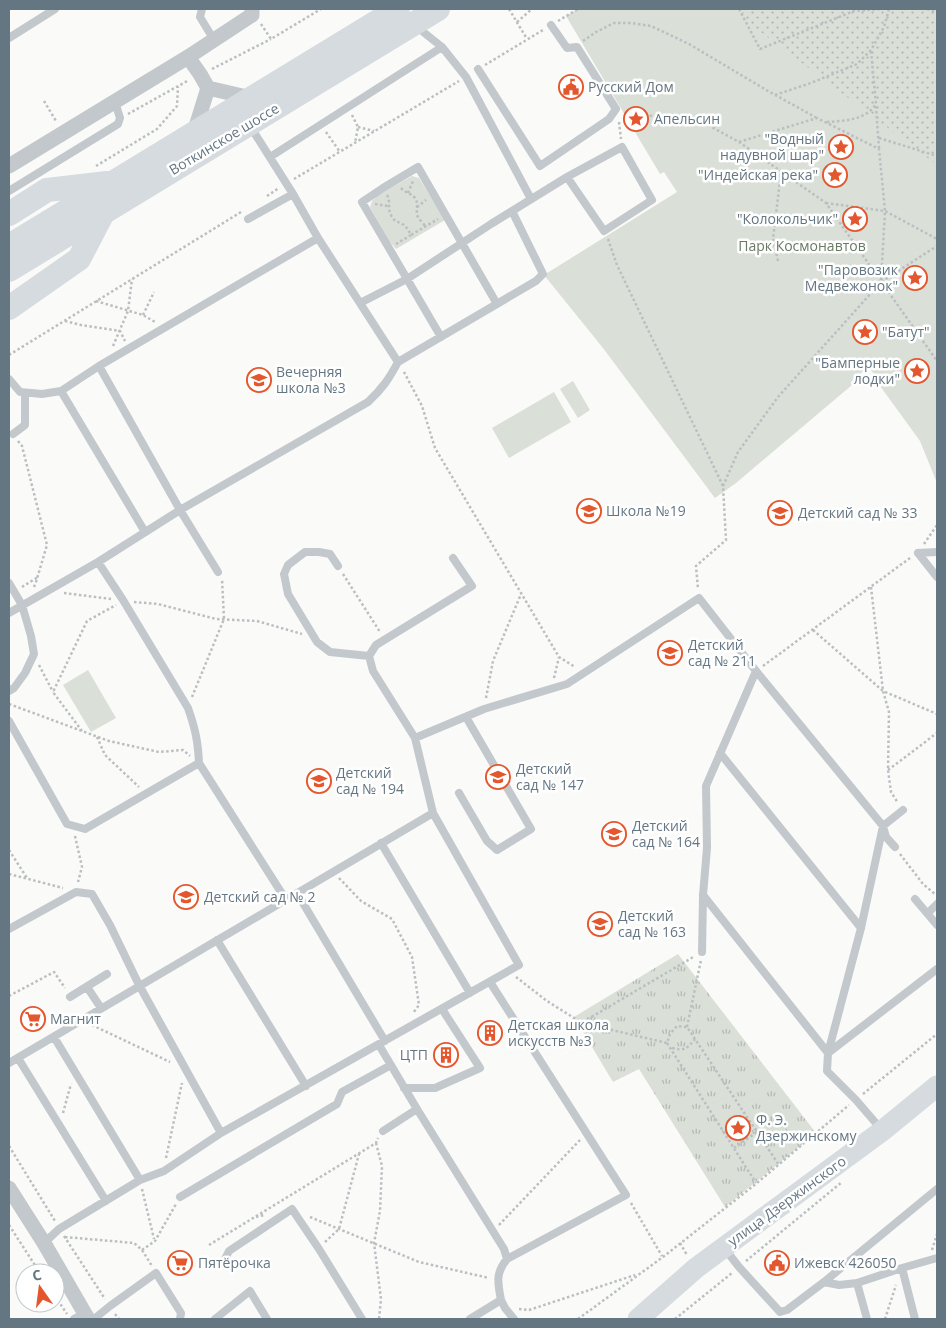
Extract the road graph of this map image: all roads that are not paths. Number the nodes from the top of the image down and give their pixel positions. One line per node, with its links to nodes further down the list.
1 (55, 9): 7 (lane)
2 (202, 9): 8 (lane)
3 (438, 9): 5 (main road, Воткинское шоссе)
4 (252, 11): 8 (street)
5 (406, 16): 9 (lane); 13 (main road, Воткинское шоссе); 15 (main road, Воткинское шоссе)
6 (551, 25): 11 (lane)
7 (9, 38)
8 (214, 40): 10 (street)
9 (442, 47): 17 (lane); 23 (lane)
10 (188, 57): 12 (street); 14 (street)
11 (478, 69)
12 (208, 88): 13 (street); 16 (street)
13 (252, 98): 16 (main road, Воткинское шоссе)
14 (115, 102): 18 (street); 21 (lane)
15 (249, 124): 17 (lane); 25 (main road, Воткинское шоссе)
16 (194, 134): 20 (main road, Воткинское шоссе)
17 (270, 157): 22 (lane)
18 (9, 166)
19 (567, 177): 19 (lane); 23 (lane)
20 (113, 183): 26 (main road); 30 (main road, Воткинское шоссе)
21 (9, 191)
22 (293, 194): 27 (lane); 28 (lane)
23 (531, 199): 24 (lane)
24 (512, 211): 29 (lane); 34 (lane)
25 (103, 213): 31 (main road, Воткинское шоссе); 35 (main road)
26 (9, 214)
27 (248, 219)
28 (318, 238): 33 (lane); 38 (lane)
29 (462, 243): 32 (lane); 32 (lane); 34 (lane)
30 (9, 246)
31 (9, 270)
32 (407, 279): 33 (lane); 36 (lane)
33 (360, 303): 37 (lane)
34 (496, 304): 36 (lane)
35 (9, 308)
36 (441, 337): 37 (lane)
37 (398, 362): 43 (lane)
38 (102, 364): 40 (lane); 43 (lane)
39 (9, 379): 41 (lane)
40 (61, 391): 41 (lane); 44 (lane)
41 (25, 393): 42 (lane)
42 (13, 434)
43 (180, 510): 44 (lane); 49 (lane)
44 (146, 532): 47 (lane)
45 (937, 552): 50 (lane)
46 (454, 558): 54 (lane)
47 (98, 562): 52 (lane); 62 (lane)
48 (338, 566): 54 (lane)
49 (218, 572)
50 (937, 577)
51 (9, 583): 52 (lane)
52 (22, 605): 53 (lane); 57 (lane)
53 (9, 613)
54 (369, 656): 60 (lane)
55 (756, 671): 58 (lane); 61 (lane); 66 (lane)
56 (9, 681): 57 (lane)
57 (11, 690)
58 (466, 717): 60 (lane); 63 (lane)
59 (9, 721): 62 (lane)
60 (416, 738): 65 (lane)
61 (720, 753): 70 (lane); 76 (lane)
62 (198, 763): 72 (lane)
63 (459, 793)
64 (903, 810): 66 (lane)
65 (433, 812): 67 (lane); 82 (lane)
66 (882, 826): 68 (lane); 76 (lane)
67 (381, 843): 69 (lane); 85 (lane)
68 (895, 847)
69 (298, 893): 72 (lane); 90 (lane)
70 (703, 895): 79 (lane); 91 (lane)
71 (915, 899): 74 (lane)
72 (286, 900): 78 (lane)
73 (937, 904): 74 (lane)
74 (928, 913): 75 (lane)
75 (937, 925)
76 (861, 928): 91 (lane)
77 (9, 929): 83 (lane)
78 (217, 940): 83 (lane); 95 (lane)
79 (702, 952)
80 (937, 969): 91 (lane)
81 (107, 974): 84 (lane)
82 (490, 982): 85 (lane); 110 (lane)
83 (139, 985): 87 (lane); 101 (lane)
84 (87, 986): 86 (lane); 87 (lane)
85 (470, 993): 88 (lane)
86 (70, 996)
87 (101, 1008): 89 (lane)
88 (442, 1009): 90 (lane); 97 (lane)
89 (54, 1037): 92 (lane); 102 (lane)
90 (382, 1043): 94 (lane); 95 (lane)
91 (828, 1053): 100 (lane)
92 (18, 1058): 93 (lane); 106 (lane)
93 (9, 1063)
94 (391, 1065): 97 (lane); 105 (lane)
95 (306, 1086): 101 (lane)
96 (937, 1086): 100 (street, улица Дзержинского)
97 (404, 1088): 98 (lane)
98 (417, 1109): 99 (lane); 110 (lane)
99 (383, 1130)
100 (882, 1131): 108 (street, улица Дзержинского)
101 (221, 1133): 102 (lane)
102 (140, 1180): 106 (lane)
103 (9, 1188): 107 (street)
104 (937, 1188): 113 (lane)
105 (180, 1197)
106 (106, 1201): 107 (lane)
107 (44, 1243): 117 (street)
108 (724, 1248): 116 (lane); 124 (street, улица Дзержинского)
109 (937, 1258): 112 (lane)
110 (507, 1259): 115 (lane)
111 (222, 1262): 121 (lane)
112 (902, 1268): 114 (lane); 127 (lane)
113 (824, 1282): 114 (lane); 116 (lane)
114 (857, 1283): 126 (lane)
115 (503, 1304): 122 (lane); 123 (lane)
116 (780, 1312): 125 (lane)
117 (82, 1318): 118 (lane)
118 (180, 1319)
119 (218, 1319): 120 (lane)
120 (266, 1319)
121 (362, 1319)
122 (470, 1319)
123 (514, 1319)
124 (638, 1319)
125 (785, 1319)
126 (867, 1319)
127 (915, 1319)

